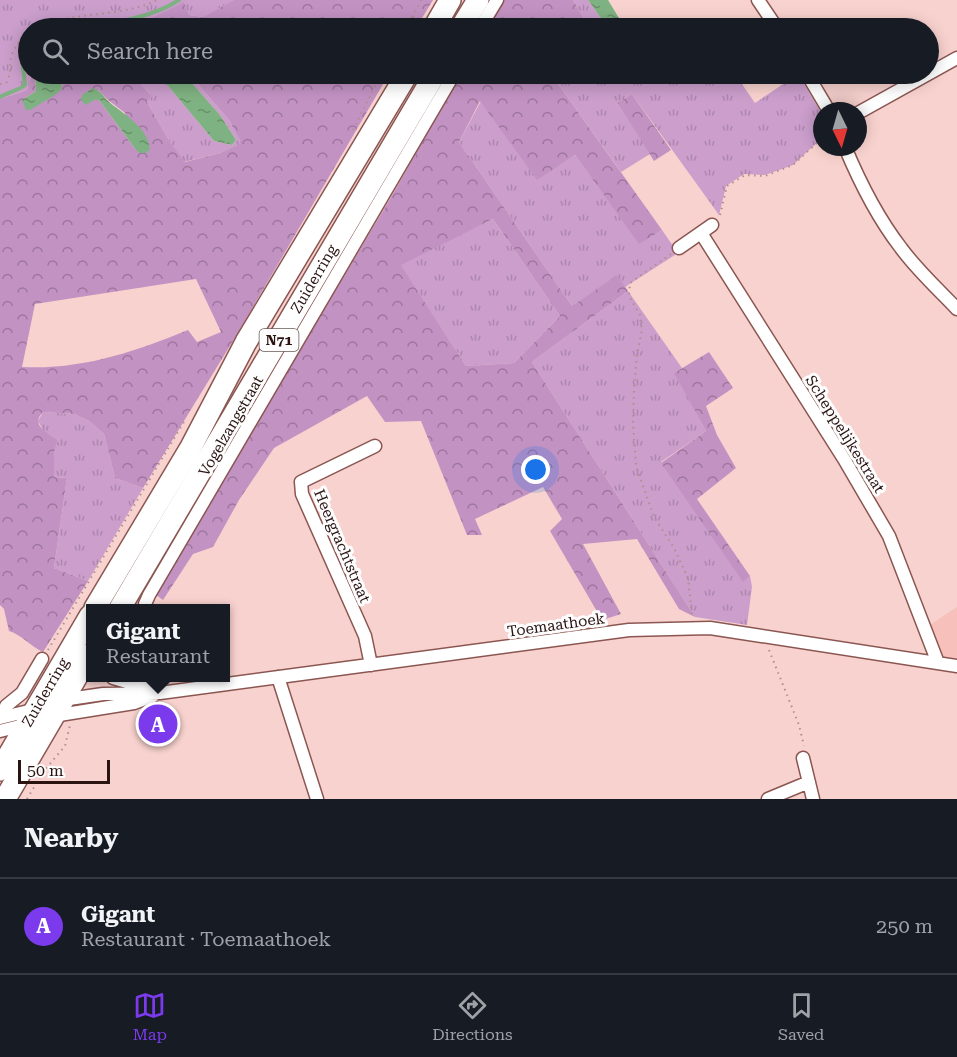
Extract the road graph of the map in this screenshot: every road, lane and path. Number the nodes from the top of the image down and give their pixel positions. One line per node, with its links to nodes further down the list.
1 (157, 0): 7 (path)
2 (421, 0): 8 (path)
3 (450, 0): 9 (highway)
4 (478, 0): 10 (highway)
5 (497, 0): 11 (street)
6 (758, 0): 12 (street)
7 (67, 18)
8 (412, 18)
9 (440, 18)
10 (467, 18)
11 (486, 18)
12 (770, 18)
13 (18, 44): 16 (path)
14 (957, 58): 15 (street)
15 (939, 68)
16 (0, 84)
17 (401, 84): 30 (highway, Zuiderring / N71)
18 (429, 84): 31 (highway, Zuiderring / N71)
19 (448, 84): 32 (street, Vogelzangstraat)
20 (813, 84): 22 (street)
21 (909, 84): 23 (street)
22 (824, 102)
23 (867, 107)
24 (813, 146): 26 (path)
25 (849, 156): 28 (street)
26 (706, 229): 27 (street); 38 (street, Scheppelijkestraat)
27 (679, 248): 34 (path)
28 (957, 309)
29 (375, 446): 39 (street, Heergrachtstraat)
30 (97, 604)
31 (123, 604)
32 (145, 604)
33 (86, 626): 47 (highway, Zuiderring)
34 (692, 628): 35 (street, Toemaathoek); 39 (street, Toemaathoek)
35 (767, 636): 38 (street, Toemaathoek); 50 (path)
36 (42, 659): 48 (street)
37 (86, 660): 47 (highway, Zuiderring)
38 (938, 663): 40 (street, Toemaathoek)
39 (371, 665): 41 (street, Toemaathoek)
40 (957, 666)
41 (278, 677): 46 (street, Toemaathoek); 55 (street)
42 (127, 682): 44 (street)
43 (145, 682): 46 (street)
44 (145, 682)
45 (158, 682): 46 (street)
46 (160, 693): 47 (street, Toemaathoek); 47 (street, Toemaathoek)
47 (52, 712): 48 (street, Toemaathoek); 49 (street, Toemaathoek); 51 (highway, Zuiderring); 53 (highway, Zuiderring); 54 (path)
48 (1, 718)
49 (0, 731)
50 (803, 758): 52 (street)
51 (0, 770)
52 (808, 782): 56 (street); 57 (street)
53 (5, 799)
54 (27, 799)
55 (317, 799)
56 (768, 799)
57 (813, 799)

